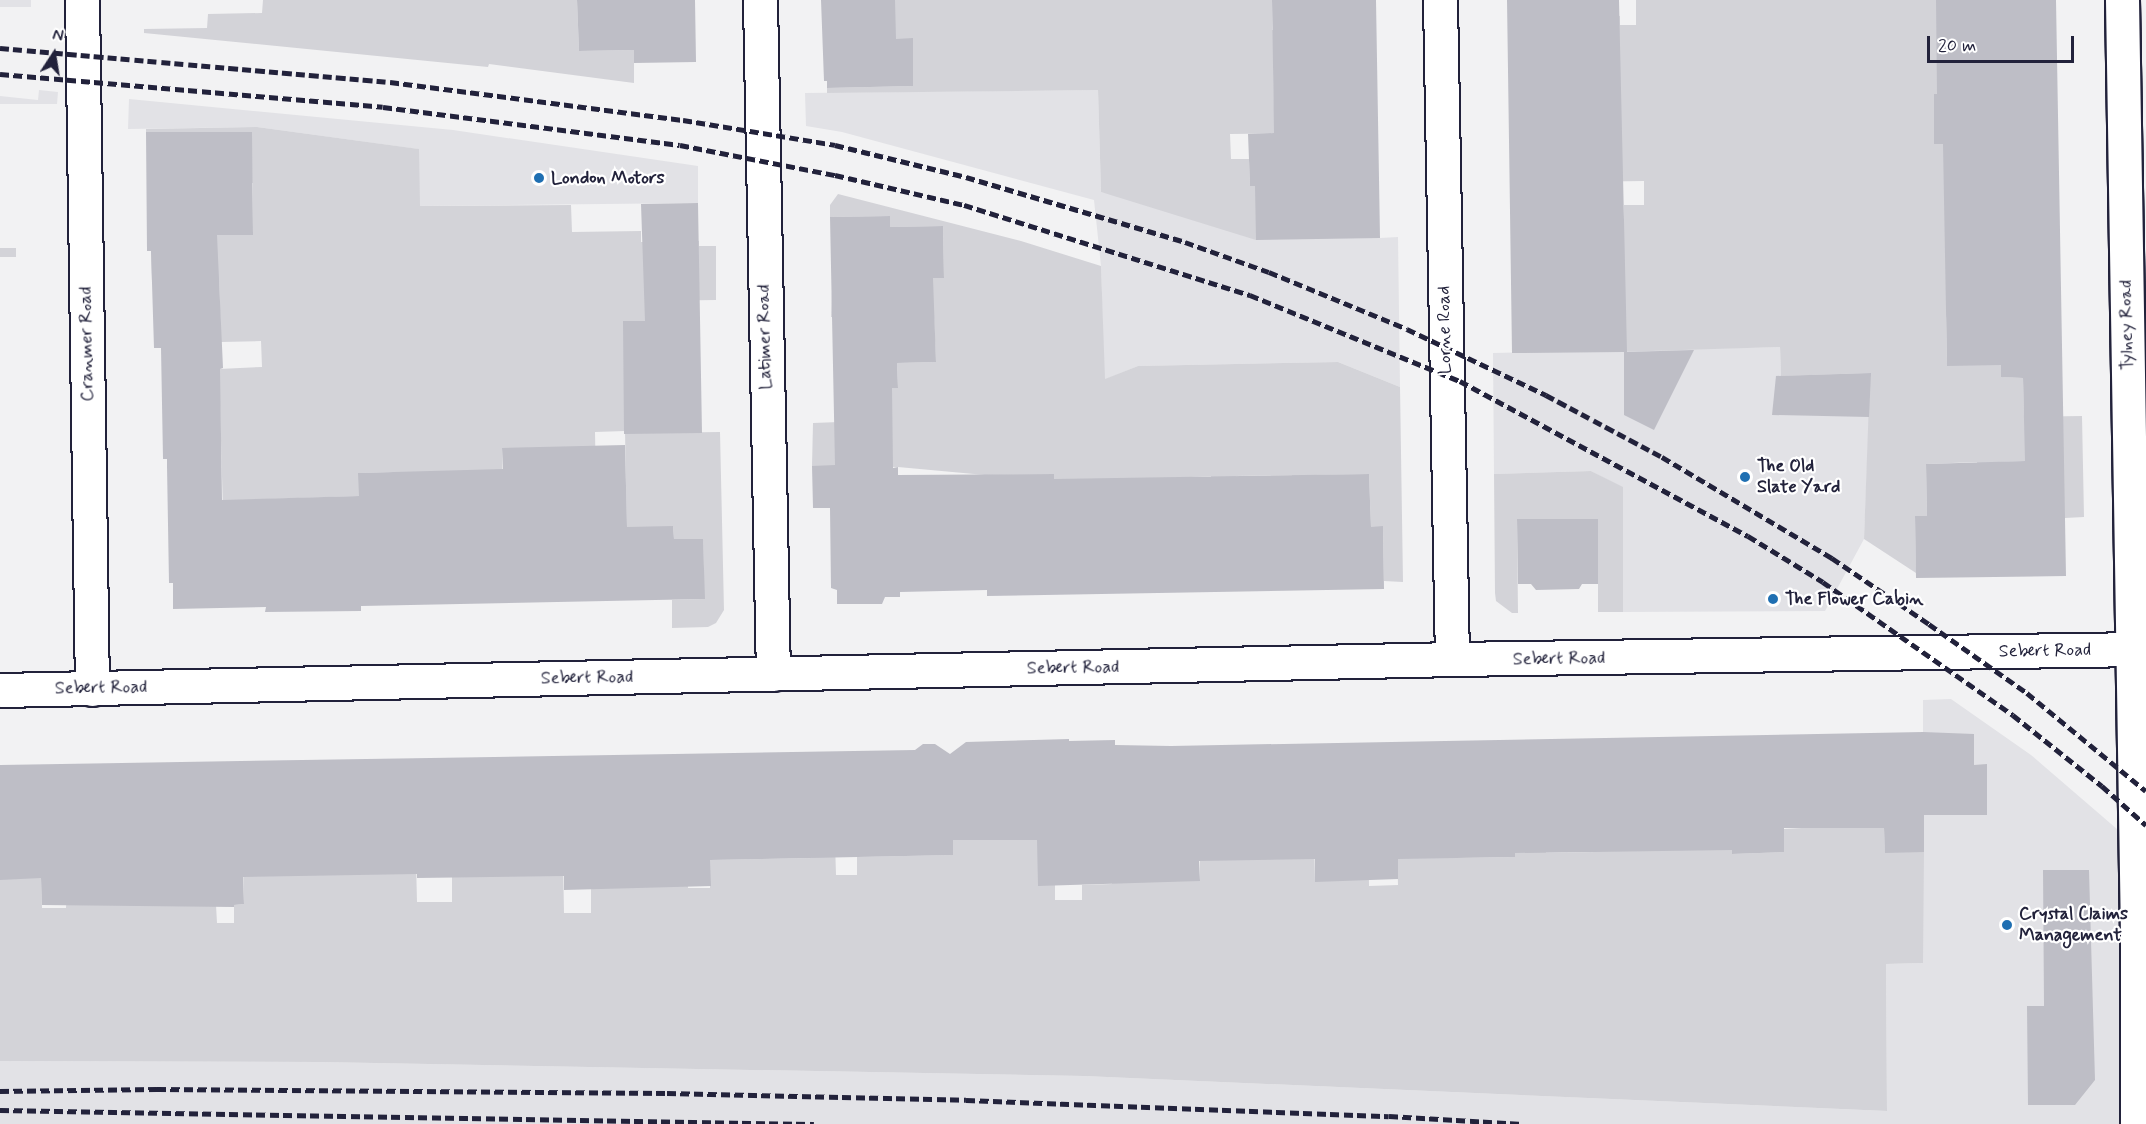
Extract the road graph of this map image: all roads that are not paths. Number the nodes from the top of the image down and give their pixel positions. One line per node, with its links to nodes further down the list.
1 (82, 0): 8 (street, Cranmer Road)
2 (760, 0): 7 (street, Latimer Road)
3 (1440, 0): 6 (street, Lorne Road)
4 (2122, 0): 5 (street, Tylney Road)
5 (2140, 650): 6 (street, Sebert Road); 10 (street, Tylney Road)
6 (1452, 659): 7 (street, Sebert Road)
7 (773, 674): 8 (street, Sebert Road)
8 (92, 689): 9 (street, Sebert Road)
9 (0, 690)
10 (2137, 1119)

